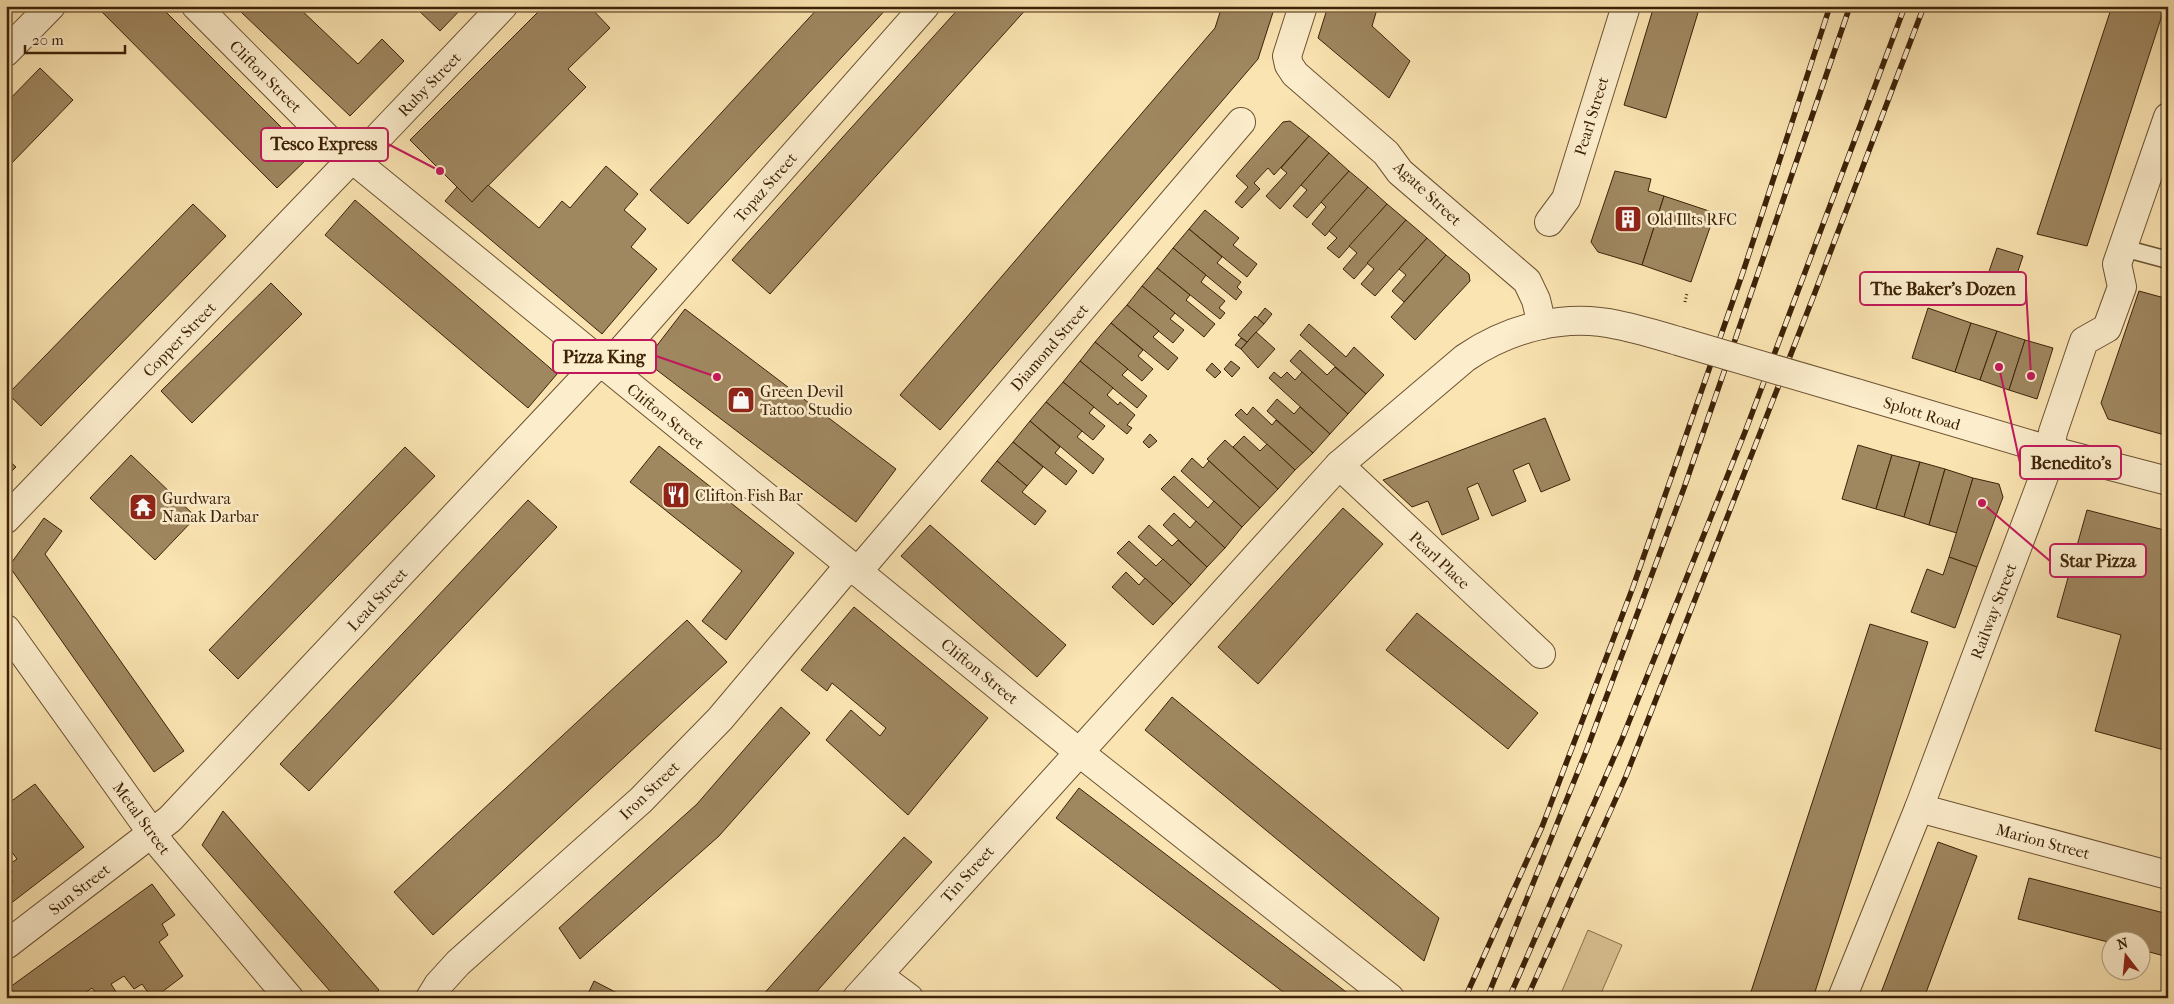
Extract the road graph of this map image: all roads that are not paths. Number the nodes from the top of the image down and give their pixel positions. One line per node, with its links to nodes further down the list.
1 (51, 6): 7 (street)
2 (196, 6): 10 (street, Clifton Street)
3 (503, 6): 10 (street, Ruby Street)
4 (925, 6): 15 (street, Topaz Street)
5 (1302, 6): 14 (street, Agate Street)
6 (1626, 6): 11 (street, Pearl Street)
7 (6, 52)
8 (2167, 119): 12 (street, Railway Street)
9 (1241, 122): 20 (street, Diamond Street)
10 (354, 160): 15 (street, Clifton Street); 19 (street, Copper Street)
11 (1549, 222)
12 (2123, 248): 13 (lane); 16 (street, Railway Street)
13 (2168, 260)
14 (1542, 324): 16 (street, Splott Road, bridge); 17 (street, Splott Road)
15 (603, 365): 20 (street, Clifton Street); 25 (street, Lead Street)
16 (2049, 450): 18 (street, Splott Road); 24 (street, Railway Street)
17 (1339, 465): 22 (street, Pearl Place); 23 (street, Tin Street)
18 (2168, 480)
19 (6, 519)
20 (854, 568): 23 (street, Clifton Street); 30 (street, Iron Street)
21 (6, 629): 25 (street, Metal Street)
22 (1541, 654)
23 (1080, 753): 28 (street, Tin Street); 33 (street, Clifton Street)
24 (1918, 808): 26 (street, Marion Street); 34 (street, Railway Street)
25 (152, 834): 27 (street, Sun Street); 29 (street, Metal Street)
26 (2168, 875)
27 (6, 945)
28 (878, 975): 31 (street, Tin Street); 32 (street)
29 (289, 998)
30 (430, 998)
31 (857, 998)
32 (909, 998)
33 (1390, 998)
34 (1842, 998)

